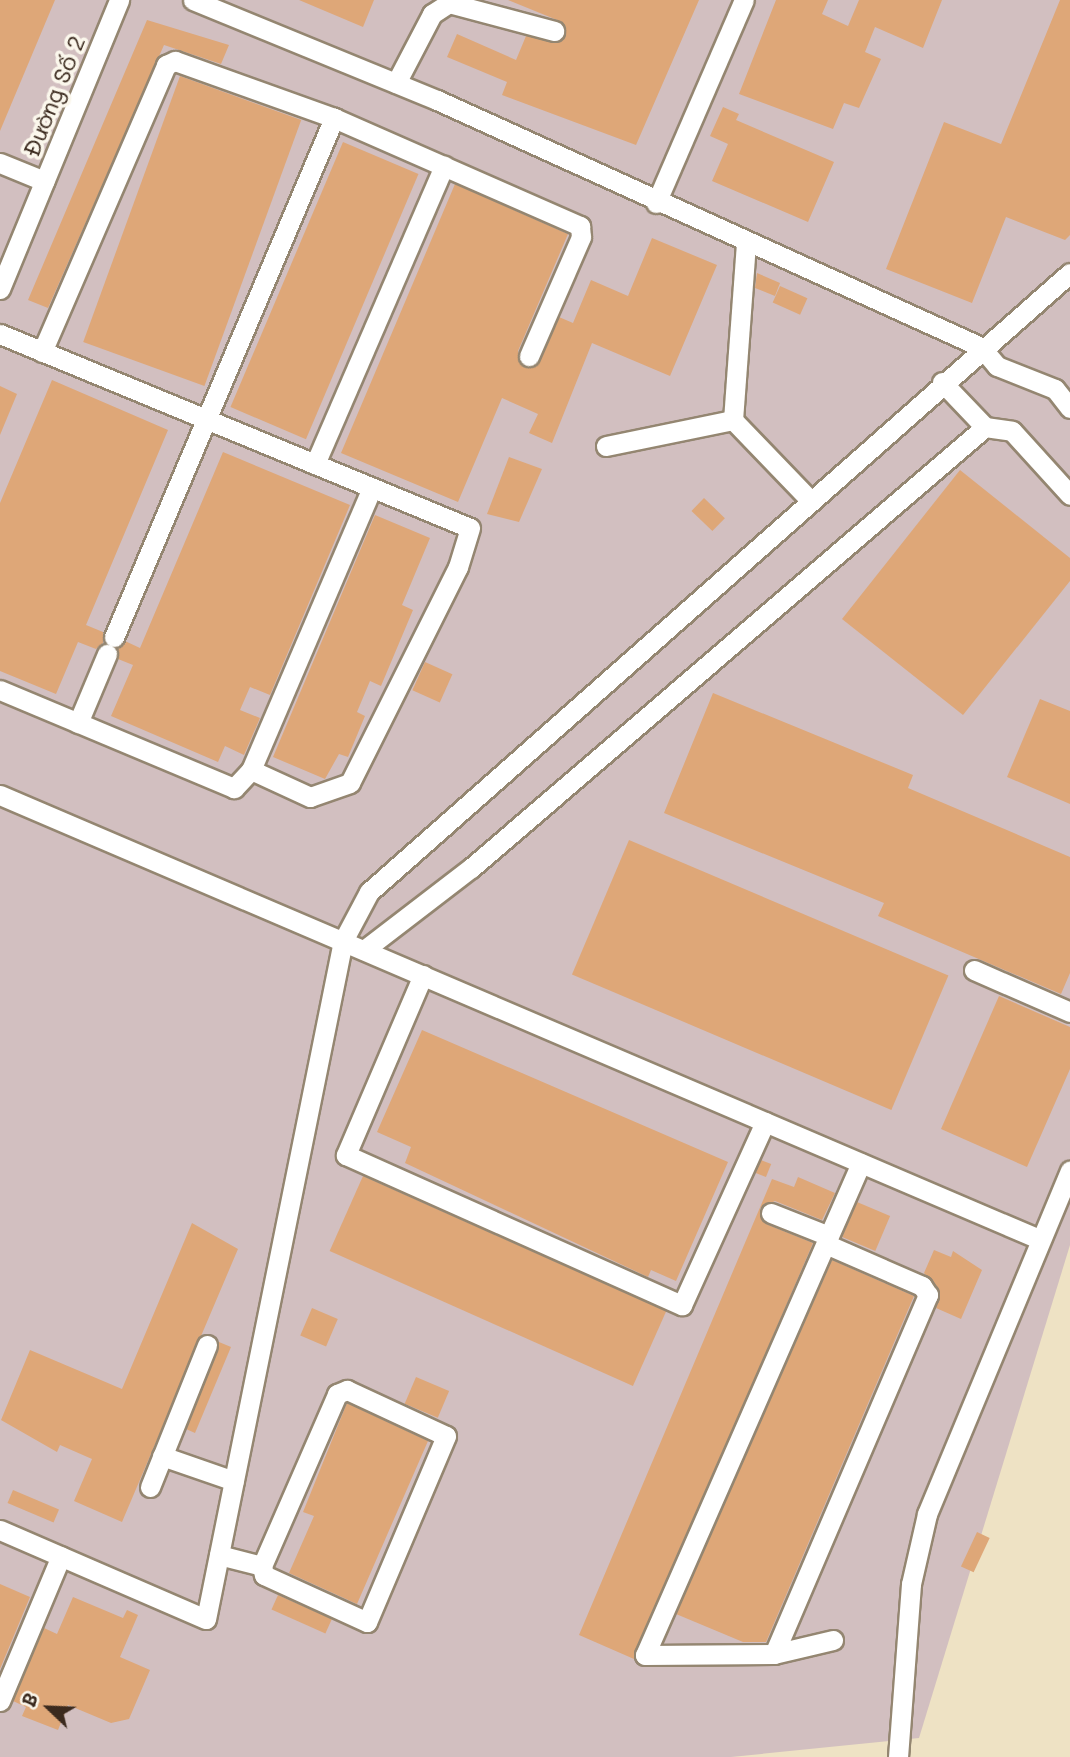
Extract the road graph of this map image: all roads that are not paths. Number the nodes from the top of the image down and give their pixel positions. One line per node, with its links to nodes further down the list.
1 (119, 0): 10 (street, Đường Số 2)
2 (193, 0): 6 (street)
3 (744, 0): 11 (street)
4 (432, 7): 5 (street); 6 (street)
5 (554, 31)
6 (396, 83): 11 (street)
7 (334, 118): 9 (street); 17 (street); 21 (street)
8 (0, 163): 10 (street)
9 (444, 166): 18 (street); 25 (street)
10 (44, 181): 14 (street, Đường Số 2)
11 (656, 203): 12 (street)
12 (746, 243): 16 (street); 22 (street)
13 (1070, 272): 16 (street)
14 (0, 289)
15 (0, 334): 17 (street)
16 (981, 347): 19 (street); 20 (street)
17 (42, 352): 21 (street)
18 (529, 356)
19 (942, 382): 23 (street); 28 (street)
20 (1070, 408)
21 (209, 420): 25 (street); 30 (street)
22 (733, 420): 24 (street); 28 (street)
23 (985, 427): 27 (street); 34 (street)
24 (606, 446)
25 (315, 464): 26 (street)
26 (372, 488): 31 (street); 31 (street)
27 (1070, 495)
28 (810, 500): 33 (street)
29 (0, 690): 30 (street)
30 (78, 723): 31 (street)
31 (251, 770)
32 (0, 795): 33 (street)
33 (343, 941): 34 (street); 46 (street)
34 (364, 950): 36 (street)
35 (974, 970): 37 (street)
36 (423, 975): 38 (street); 38 (street)
37 (1070, 1012)
38 (765, 1122): 39 (street)
39 (861, 1163): 42 (street); 43 (street)
40 (1070, 1171): 42 (street)
41 (771, 1213): 43 (street)
42 (1039, 1239): 55 (street)
43 (827, 1240): 53 (street); 53 (street)
44 (207, 1345): 45 (street)
45 (162, 1456): 46 (street); 47 (street)
46 (234, 1481): 49 (street)
47 (150, 1487)
48 (0, 1530): 50 (street)
49 (219, 1555): 50 (street); 51 (street)
50 (61, 1556): 54 (street)
51 (262, 1566): 51 (street)
52 (833, 1640): 53 (street)
53 (774, 1654)
54 (0, 1700)
55 (898, 1757)

